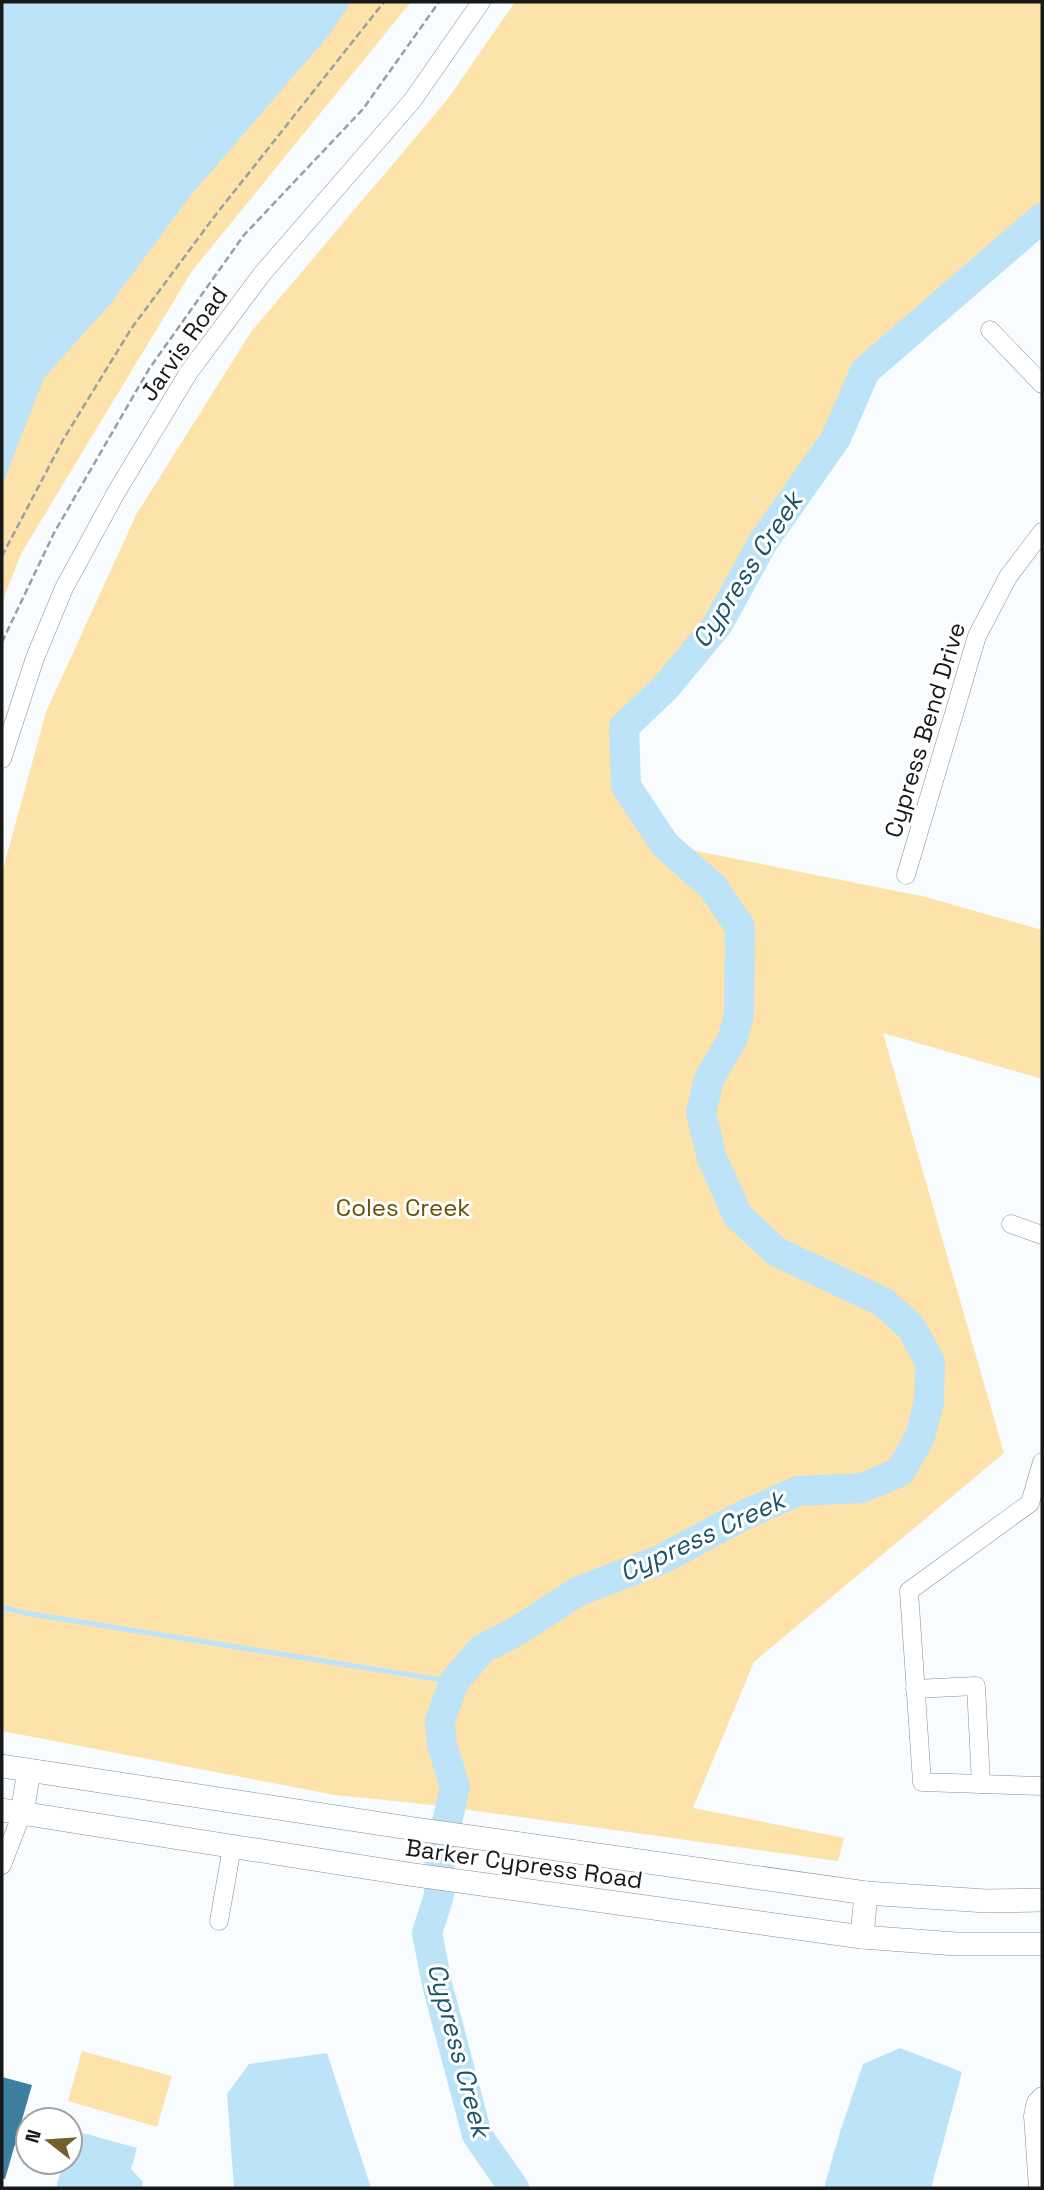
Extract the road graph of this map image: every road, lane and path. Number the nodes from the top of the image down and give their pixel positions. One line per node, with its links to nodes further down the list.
1 (384, 2): 7 (path)
2 (439, 2): 8 (path)
3 (481, 2): 9 (street, Jarvis Road)
4 (990, 330): 5 (street)
5 (1042, 384)
6 (1042, 532): 10 (street, Cypress Bend Drive)
7 (2, 556)
8 (2, 642)
9 (2, 759)
10 (906, 875)
11 (1011, 1224): 12 (street)
12 (1042, 1235)
13 (1042, 1462): 14 (street)
14 (915, 1689): 17 (street); 17 (street)
15 (2, 1766): 16 (main road, Barker Cypress Road)
16 (29, 1771): 19 (main road); 22 (main road, Barker Cypress Road)
17 (981, 1784): 18 (street)
18 (1042, 1786)
19 (12, 1812): 20 (main road, Barker Cypress Road); 21 (street)
20 (232, 1847): 24 (street); 25 (main road, Barker Cypress Road)
21 (2, 1865)
22 (866, 1893): 23 (main road, Barker Cypress Road); 25 (main road)
23 (1042, 1900)
24 (219, 1921)
25 (862, 1937): 26 (main road, Barker Cypress Road)
26 (1042, 1944)
27 (1042, 2096): 28 (street)
28 (1038, 2188)

